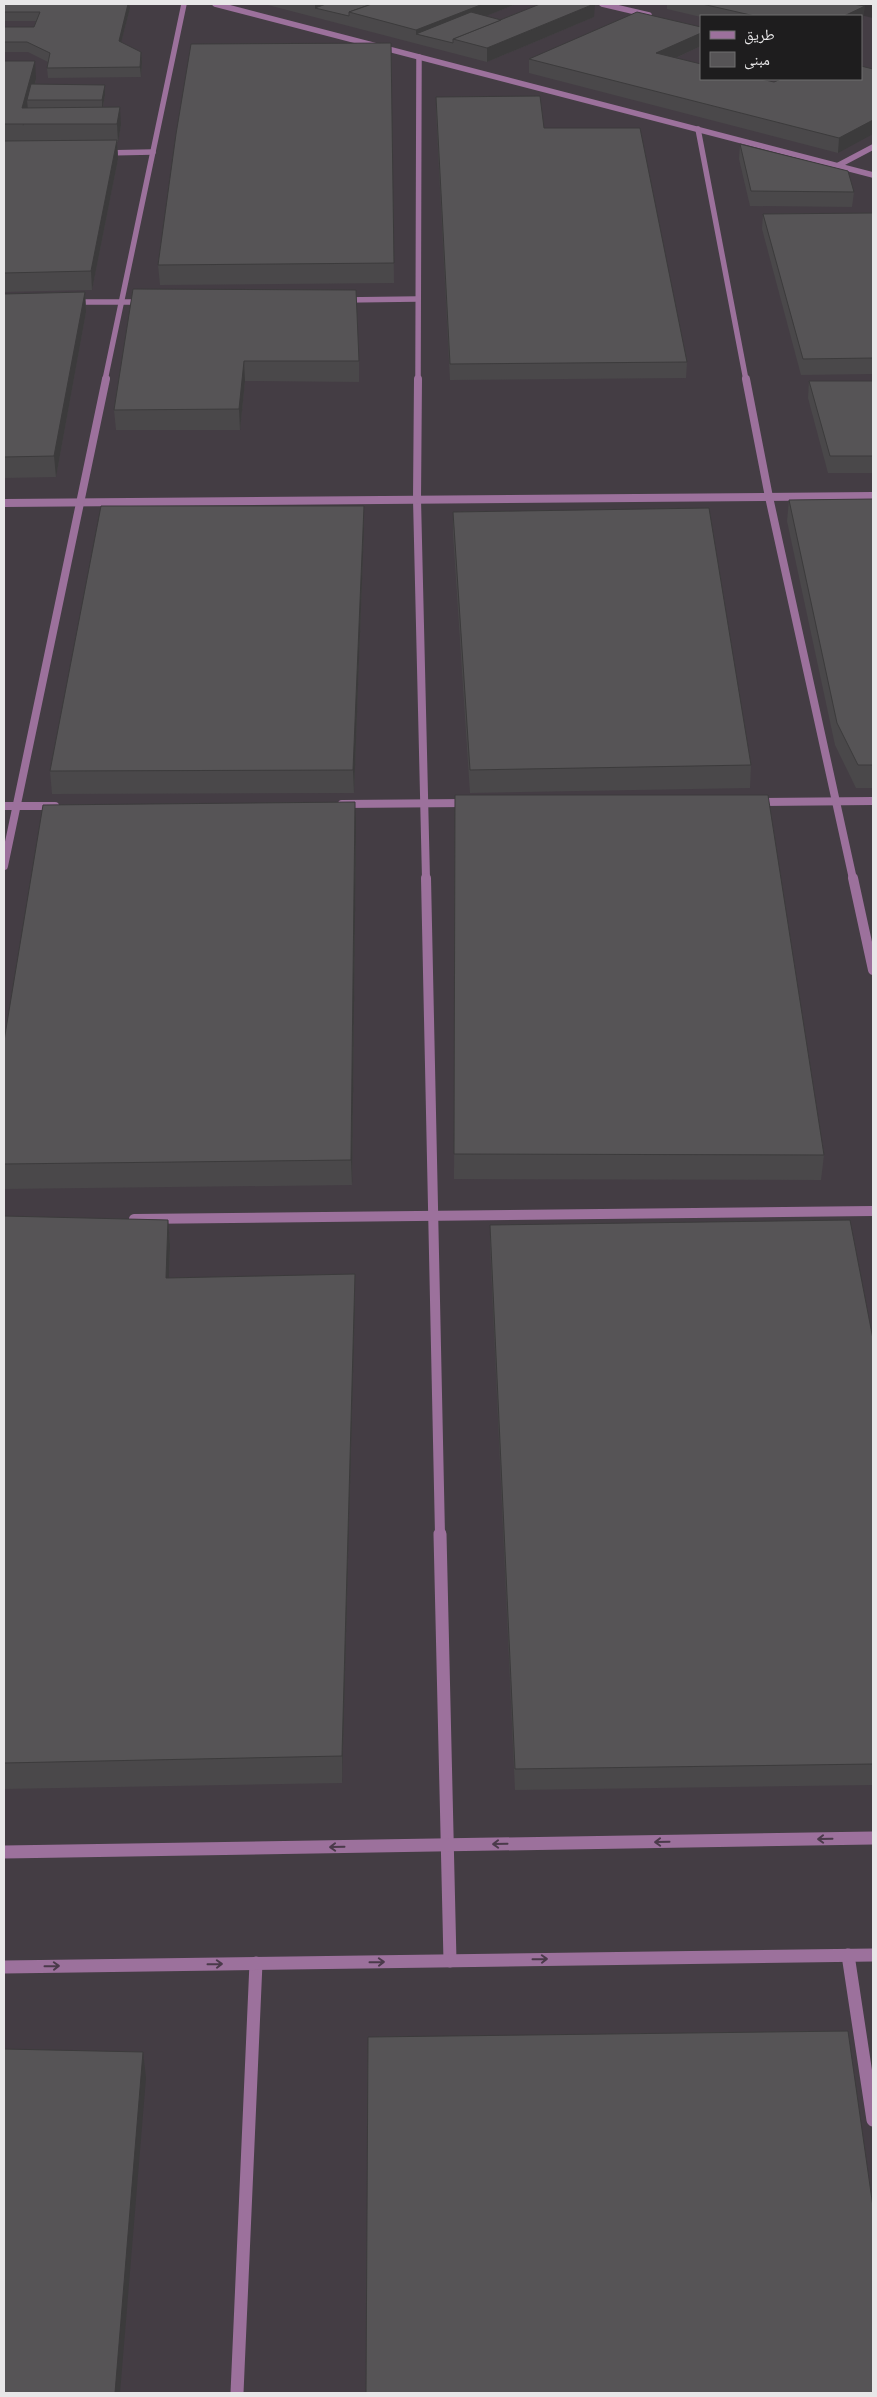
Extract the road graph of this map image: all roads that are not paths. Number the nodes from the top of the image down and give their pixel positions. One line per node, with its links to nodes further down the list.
1 (184, 4): 8 (street)
2 (215, 4): 5 (street)
3 (602, 4): 4 (street)
4 (656, 17)
5 (419, 57): 6 (street); 12 (street)
6 (698, 130): 10 (street); 18 (street)
7 (873, 147): 10 (street)
8 (153, 152): 9 (street); 15 (street)
9 (93, 153)
10 (837, 166): 11 (street)
11 (873, 175)
12 (417, 299): 13 (street); 19 (street)
13 (338, 300)
14 (63, 302): 15 (street)
15 (122, 302): 16 (street); 20 (street)
16 (151, 302)
17 (873, 496): 18 (street)
18 (769, 497): 19 (street); 22 (street)
19 (417, 500): 20 (street); 27 (street)
20 (80, 502): 21 (street); 29 (street)
21 (4, 503)
22 (836, 801): 23 (street); 24 (street); 32 (street)
23 (873, 801)
24 (748, 802)
25 (473, 803): 27 (street)
26 (334, 804): 27 (street)
27 (424, 804): 34 (street)
28 (4, 806): 29 (street)
29 (16, 806): 30 (street); 31 (street)
30 (66, 806)
31 (4, 866)
32 (873, 970)
33 (873, 1211): 34 (street)
34 (433, 1216): 35 (street); 37 (street)
35 (124, 1220)
36 (873, 1838): 37 (street, one-way to 37)
37 (448, 1845): 38 (street, one-way to 38); 41 (street)
38 (4, 1852)
39 (848, 1955): 40 (street); 41 (street, one-way to 39); 44 (street)
40 (873, 1955)
41 (450, 1960): 42 (street, one-way to 41)
42 (256, 1963): 43 (street, one-way to 42); 45 (street)
43 (4, 1967)
44 (873, 2120)
45 (238, 2393)

